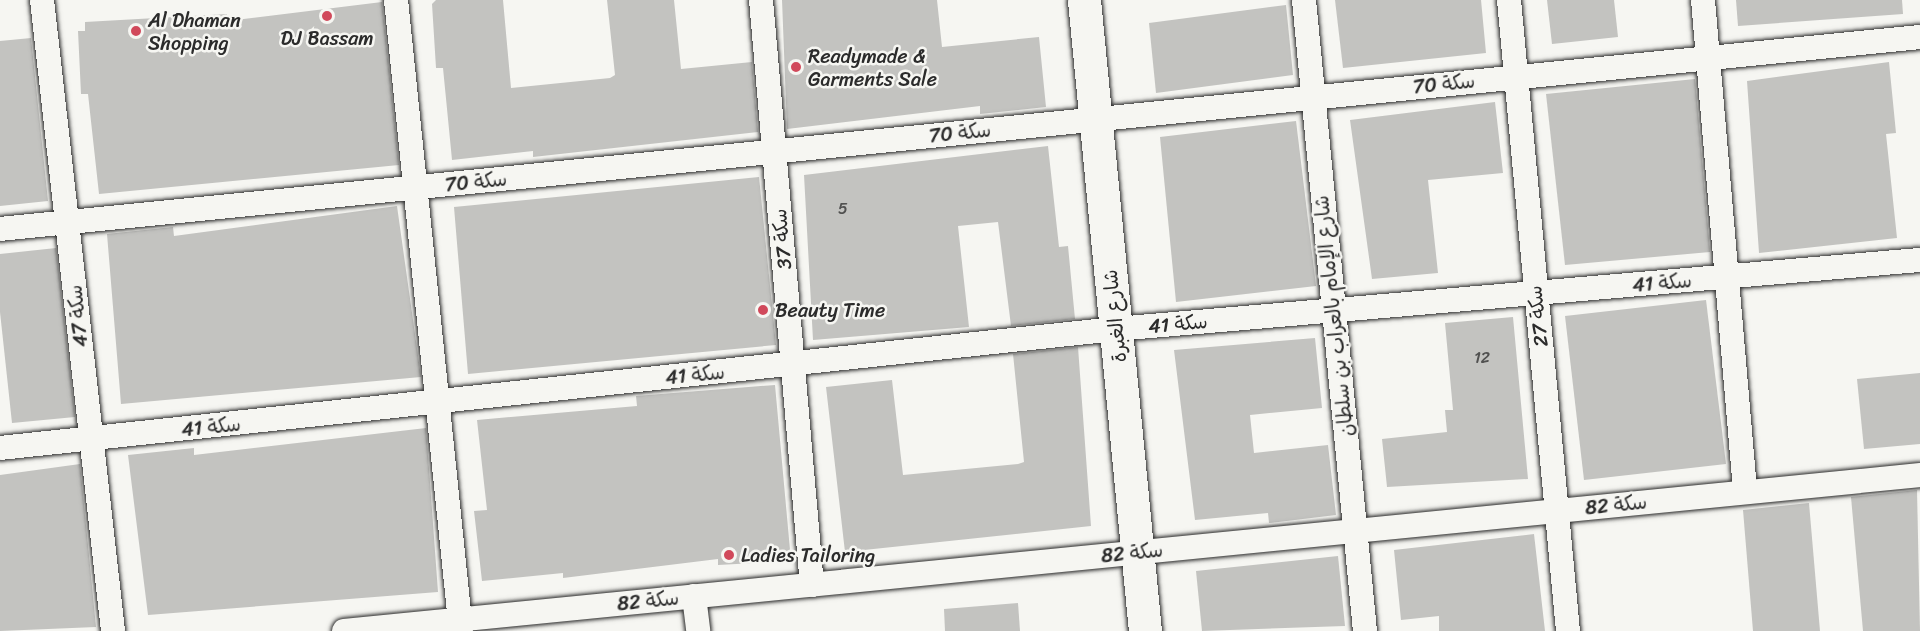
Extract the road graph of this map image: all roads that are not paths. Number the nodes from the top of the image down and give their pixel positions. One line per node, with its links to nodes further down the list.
1 (42, 0): 15 (street, سكة 47)
2 (396, 0): 14 (street)
3 (760, 0): 13 (street, سكة 37)
4 (1084, 0): 12 (street, شارع الغبرة)
5 (1304, 0): 11 (street, شارع الإمام بالعراب بن سلطان)
6 (1509, 0): 10 (street, سكة 27)
7 (1703, 0): 9 (street)
8 (1920, 37): 9 (street, سكة 70)
9 (1708, 58): 10 (street, سكة 70); 18 (street)
10 (1516, 77): 11 (street, سكة 70); 19 (street, سكة 27)
11 (1313, 98): 12 (street, سكة 70); 20 (street, شارع الإمام بالعراب بن سلطان)
12 (1096, 119): 13 (street, سكة 70); 21 (street, شارع الغبرة)
13 (774, 152): 14 (street, سكة 70); 22 (street, سكة 37)
14 (415, 188): 15 (street, سكة 70); 23 (street)
15 (67, 223): 16 (street, سكة 70); 24 (street, سكة 47)
16 (0, 229)
17 (1920, 260): 18 (street, سكة 41)
18 (1727, 277): 19 (street, سكة 41); 27 (street)
19 (1536, 293): 20 (street, سكة 41); 28 (street, سكة 27)
20 (1334, 311): 21 (street, سكة 41); 29 (street, شارع الإمام بالعراب بن سلطان)
21 (1116, 329): 22 (street, سكة 41); 30 (street, شارع الغبرة)
22 (793, 364): 23 (street, سكة 41); 31 (street, سكة 37)
23 (437, 402): 24 (street, سكة 41); 33 (street)
24 (92, 440): 25 (street, سكة 41); 34 (street, سكة 47)
25 (0, 448)
26 (1920, 475): 27 (street, سكة 82)
27 (1745, 492): 28 (street, سكة 82)
28 (1557, 511): 29 (street, سكة 82); 39 (street, سكة 27)
29 (1355, 531): 30 (street, سكة 82); 38 (street, شارع الإمام بالعراب بن سلطان)
30 (1138, 552): 31 (street, سكة 82); 37 (street, شارع الغبرة)
31 (812, 585): 32 (street, سكة 82)
32 (694, 596): 33 (street, سكة 82); 36 (street)
33 (460, 625): 35 (street, سكة 82)
34 (113, 631)
35 (344, 631)
36 (698, 631)
37 (1145, 631)
38 (1365, 631)
39 (1568, 631)

